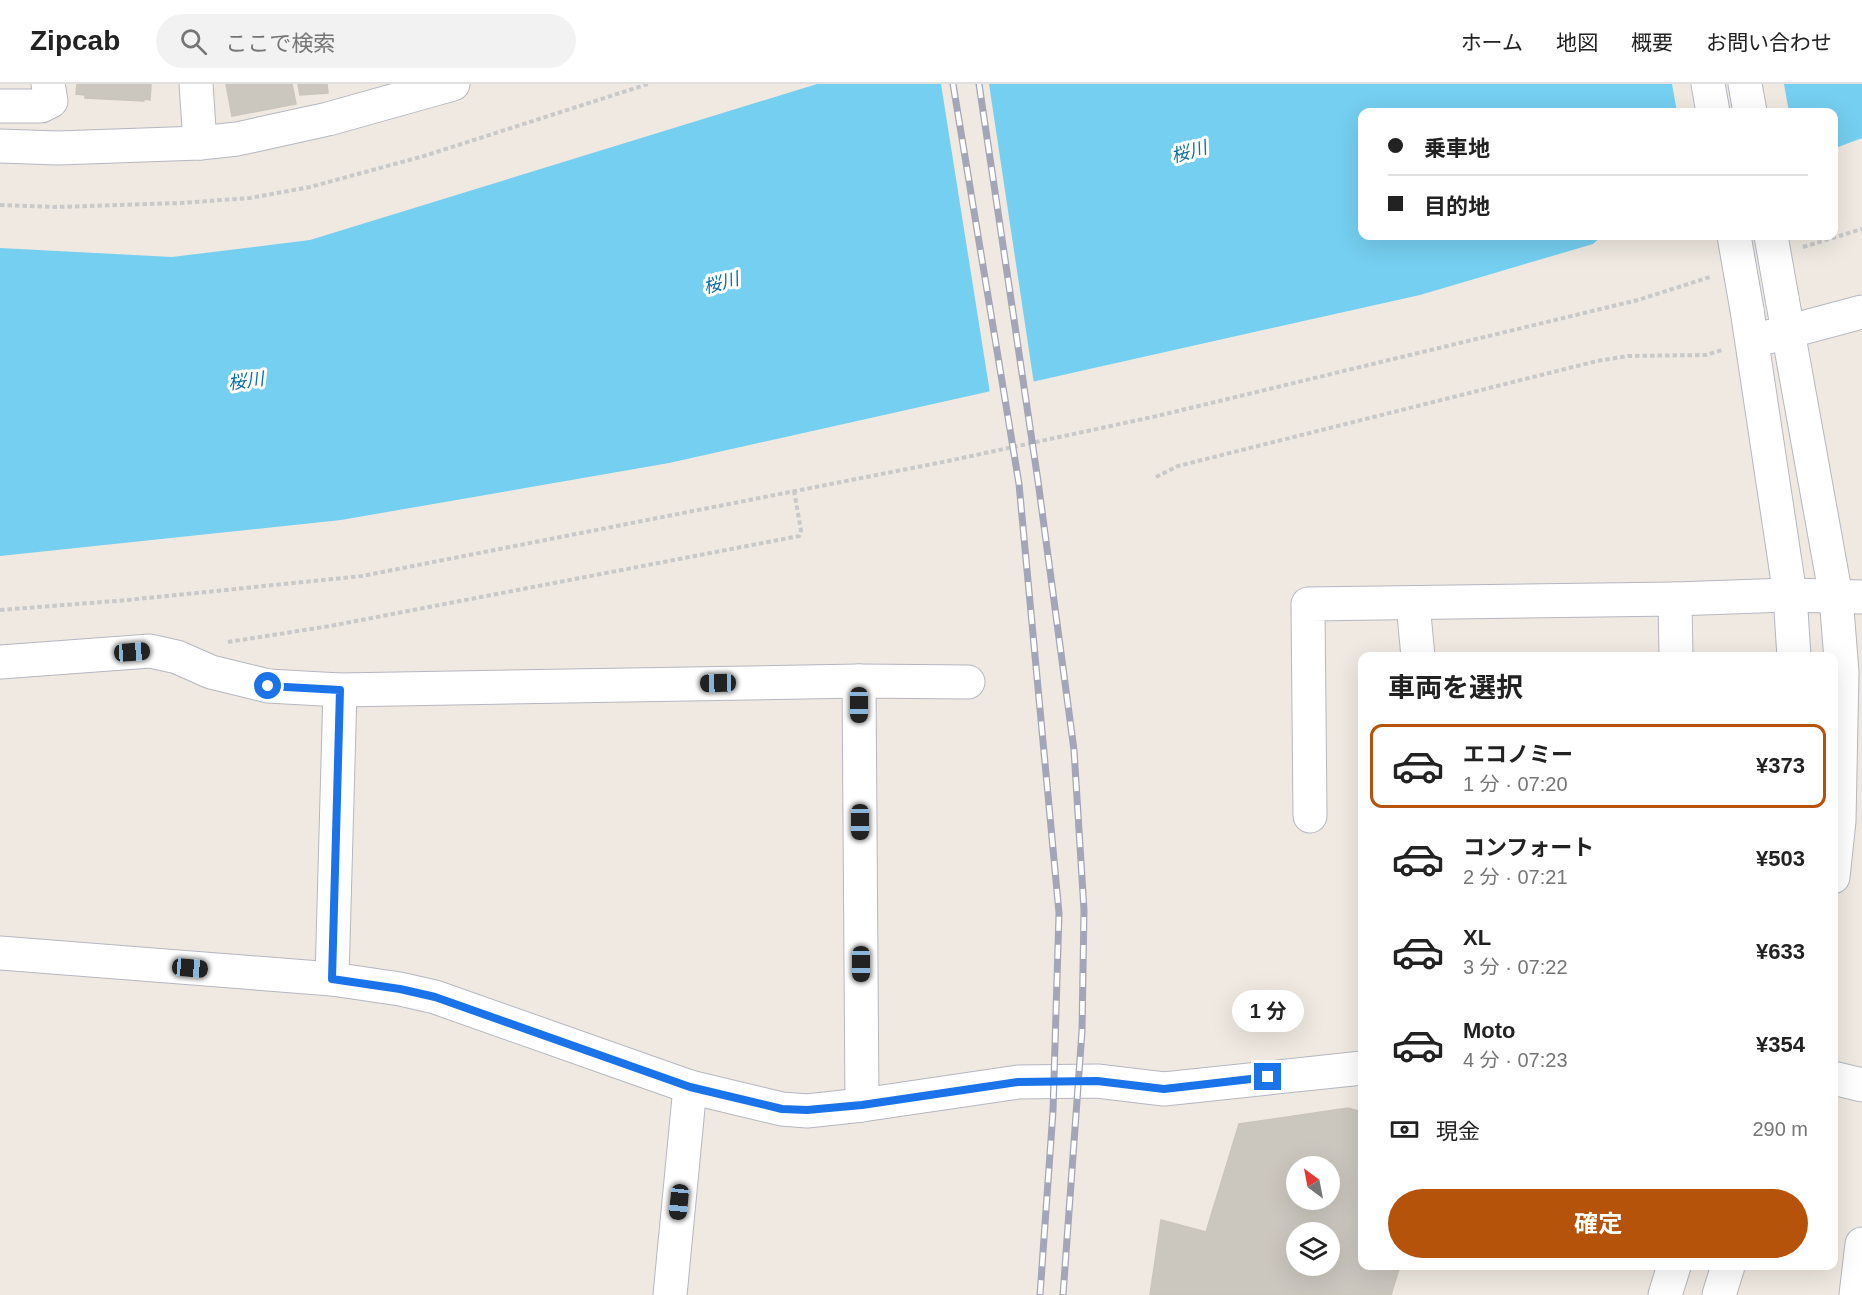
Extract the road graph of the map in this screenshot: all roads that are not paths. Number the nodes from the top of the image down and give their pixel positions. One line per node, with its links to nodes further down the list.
1 (196, 84): 9 (street)
2 (453, 84): 9 (street)
3 (1708, 84): 7 (street)
4 (1745, 84): 8 (street)
5 (49, 92): 6 (street); 11 (street)
6 (0, 106)
7 (1712, 108)
8 (1749, 108)
9 (200, 143): 11 (street)
10 (0, 146): 11 (street)
11 (56, 148)
12 (1735, 240): 15 (street, bridge)
13 (1782, 243): 16 (street, bridge)
14 (1860, 311): 16 (street)
15 (1749, 325): 16 (street); 17 (street)
16 (1789, 332): 18 (street)
17 (1790, 595): 18 (street); 19 (street); 23 (street)
18 (1849, 597): 29 (street)
19 (1675, 599): 20 (street); 22 (street)
20 (1413, 603): 21 (street); 28 (street)
21 (1418, 652)
22 (1676, 652)
23 (1794, 652)
24 (0, 662): 27 (street)
25 (859, 681): 26 (street); 27 (street); 36 (street)
26 (968, 682)
27 (340, 690): 31 (street)
28 (1310, 816)
29 (1838, 830)
30 (0, 953): 31 (street)
31 (332, 979): 35 (street)
32 (1358, 1068): 36 (street)
33 (1838, 1079): 34 (street)
34 (1862, 1085)
35 (690, 1087): 36 (street); 40 (street)
36 (862, 1105)
37 (1862, 1244): 43 (street)
38 (1673, 1270): 41 (street)
39 (1727, 1270): 42 (street)
40 (673, 1294)
41 (1665, 1295)
42 (1719, 1295)
43 (1856, 1295)

